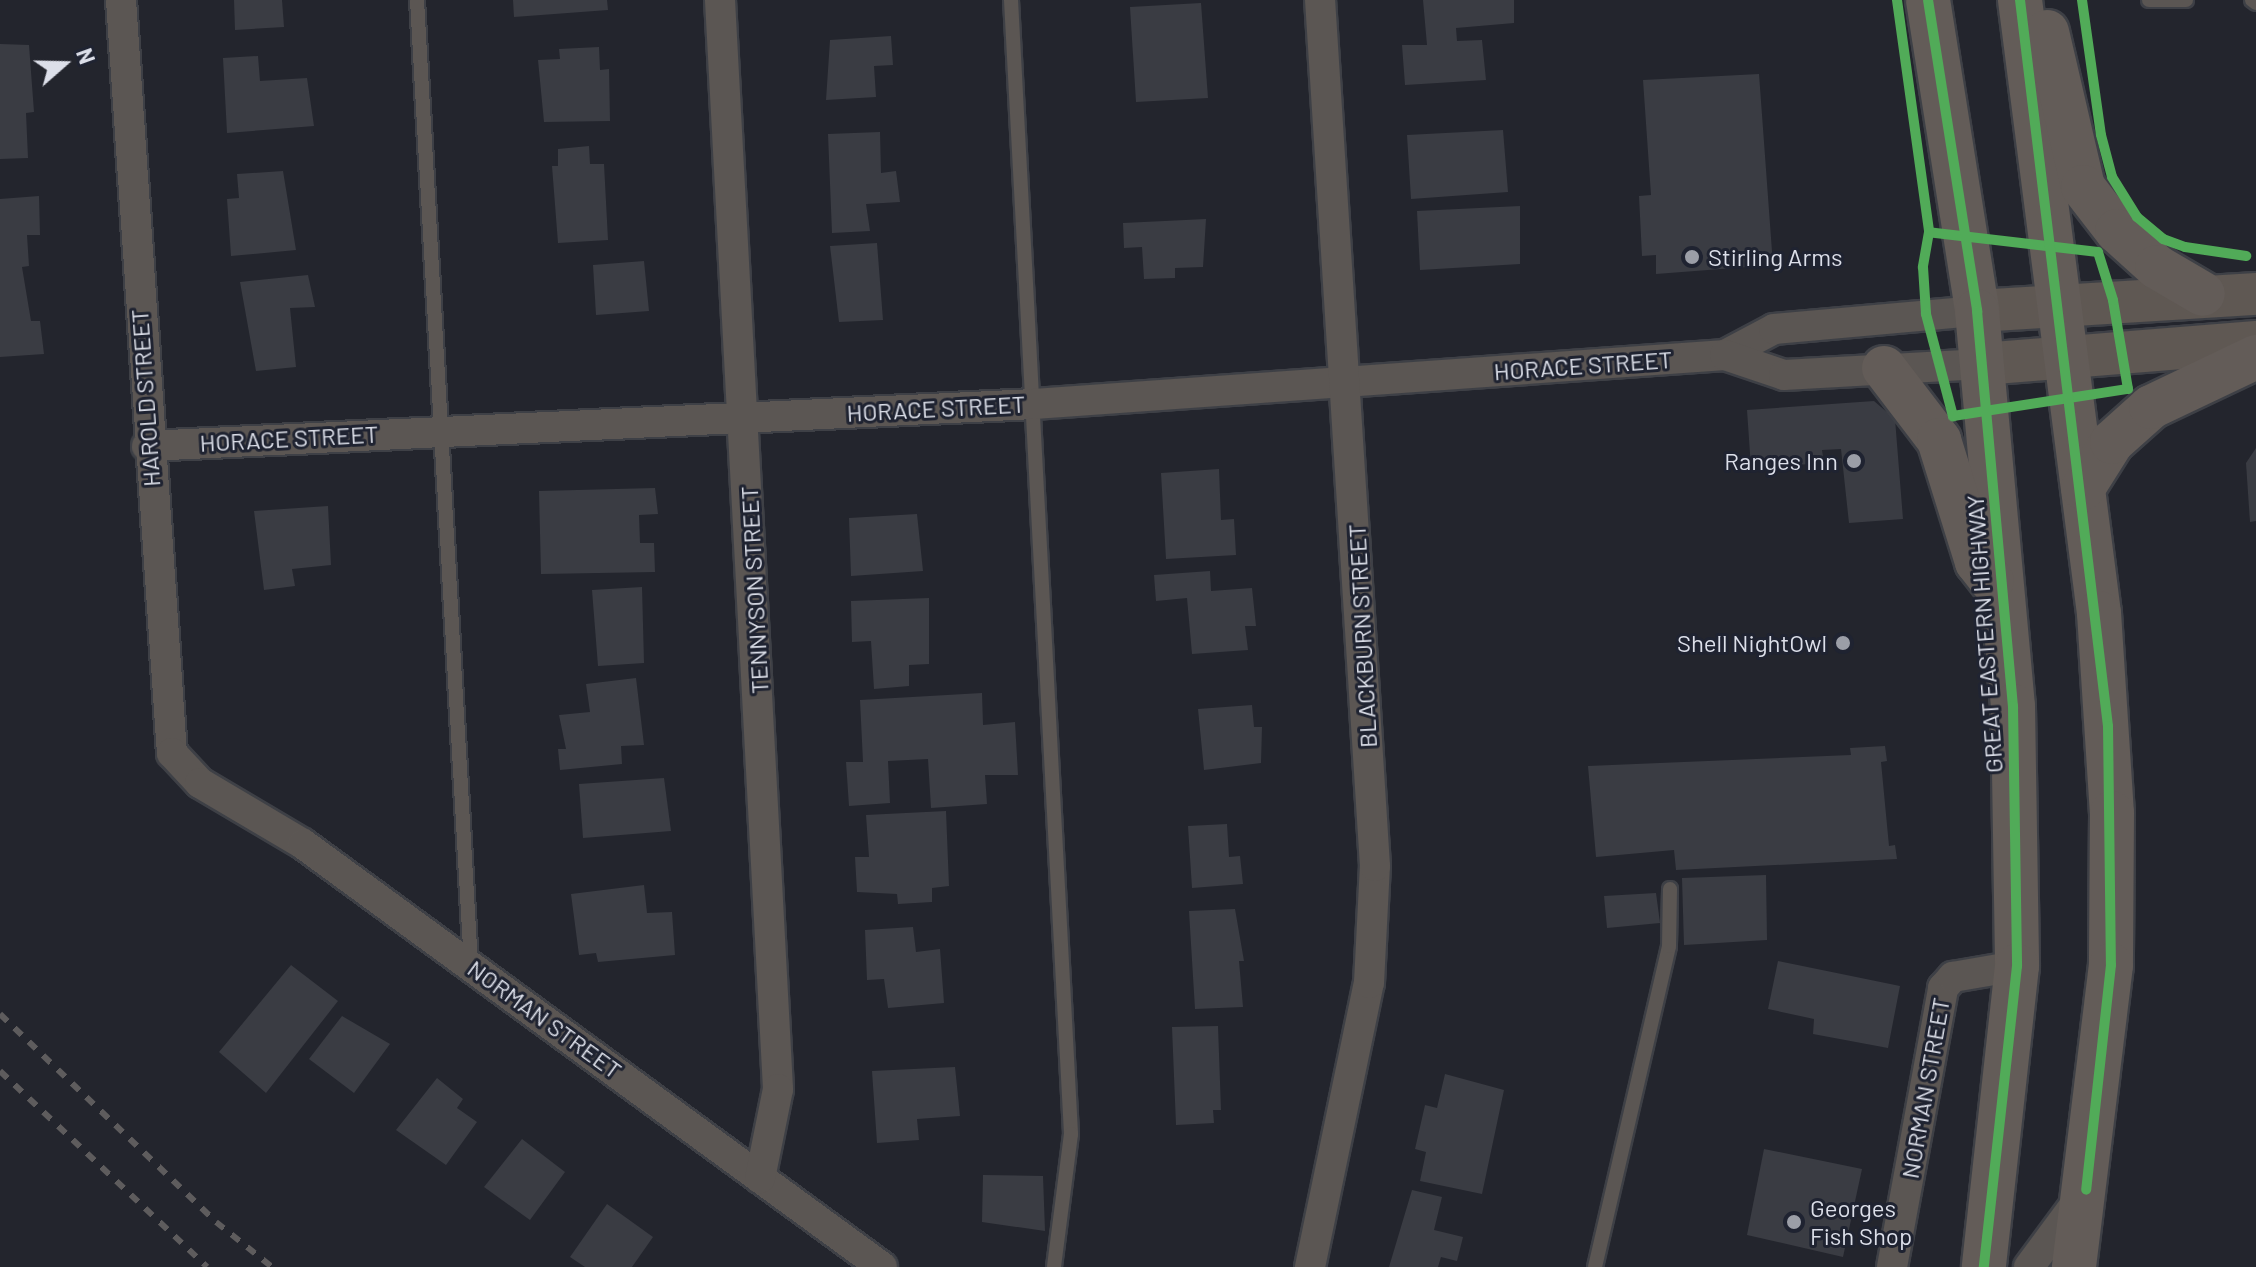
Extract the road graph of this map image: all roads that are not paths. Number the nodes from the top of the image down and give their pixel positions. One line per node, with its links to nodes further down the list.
1 (121, 0): 25 (street, HAROLD STREET)
2 (417, 0): 24 (lane)
3 (720, 0): 23 (street, TENNYSON STREET)
4 (1011, 0): 22 (lane)
5 (1320, 0): 21 (street, BLACKBURN STREET)
6 (1928, 0): 14 (highway, GREAT EASTERN HIGHWAY)
7 (2020, 0): 13 (highway)
8 (2035, 0): 11 (highway)
9 (2149, 0): 10 (lane)
10 (2186, 0)
11 (2203, 294): 12 (main road); 13 (main road)
12 (2256, 294)
13 (2059, 303): 14 (main road); 17 (highway)
14 (1977, 311): 16 (street, HORACE STREET); 19 (highway, GREAT EASTERN HIGHWAY)
15 (2256, 342): 17 (main road)
16 (1725, 355): 20 (street, HORACE STREET); 21 (street, HORACE STREET)
17 (2064, 355): 19 (main road); 26 (highway)
18 (2256, 357): 26 (highway)
19 (1982, 364): 20 (street, HORACE STREET); 27 (highway, GREAT EASTERN HIGHWAY)
20 (1884, 368): 27 (highway)
21 (1347, 385): 22 (street, HORACE STREET); 36 (street, BLACKBURN STREET)
22 (1034, 404): 23 (street, HORACE STREET); 35 (lane)
23 (746, 418): 24 (street, HORACE STREET); 32 (street, TENNYSON STREET)
24 (441, 430): 25 (street, HORACE STREET); 30 (lane)
25 (147, 446): 28 (street, HAROLD STREET)
26 (2083, 488): 33 (highway)
27 (2004, 595): 31 (highway, GREAT EASTERN HIGHWAY)
28 (200, 783): 30 (street, NORMAN STREET)
29 (1670, 889): 37 (lane)
30 (472, 965): 32 (street, NORMAN STREET)
31 (2017, 966): 38 (street, NORMAN STREET); 39 (highway, GREAT EASTERN HIGHWAY)
32 (760, 1178): 34 (street, NORMAN STREET)
33 (2086, 1190): 40 (street); 41 (highway)
34 (882, 1267)
35 (1054, 1267)
36 (1310, 1267)
37 (1595, 1267)
38 (1892, 1267)
39 (1984, 1267)
40 (2029, 1267)
41 (2074, 1267)

